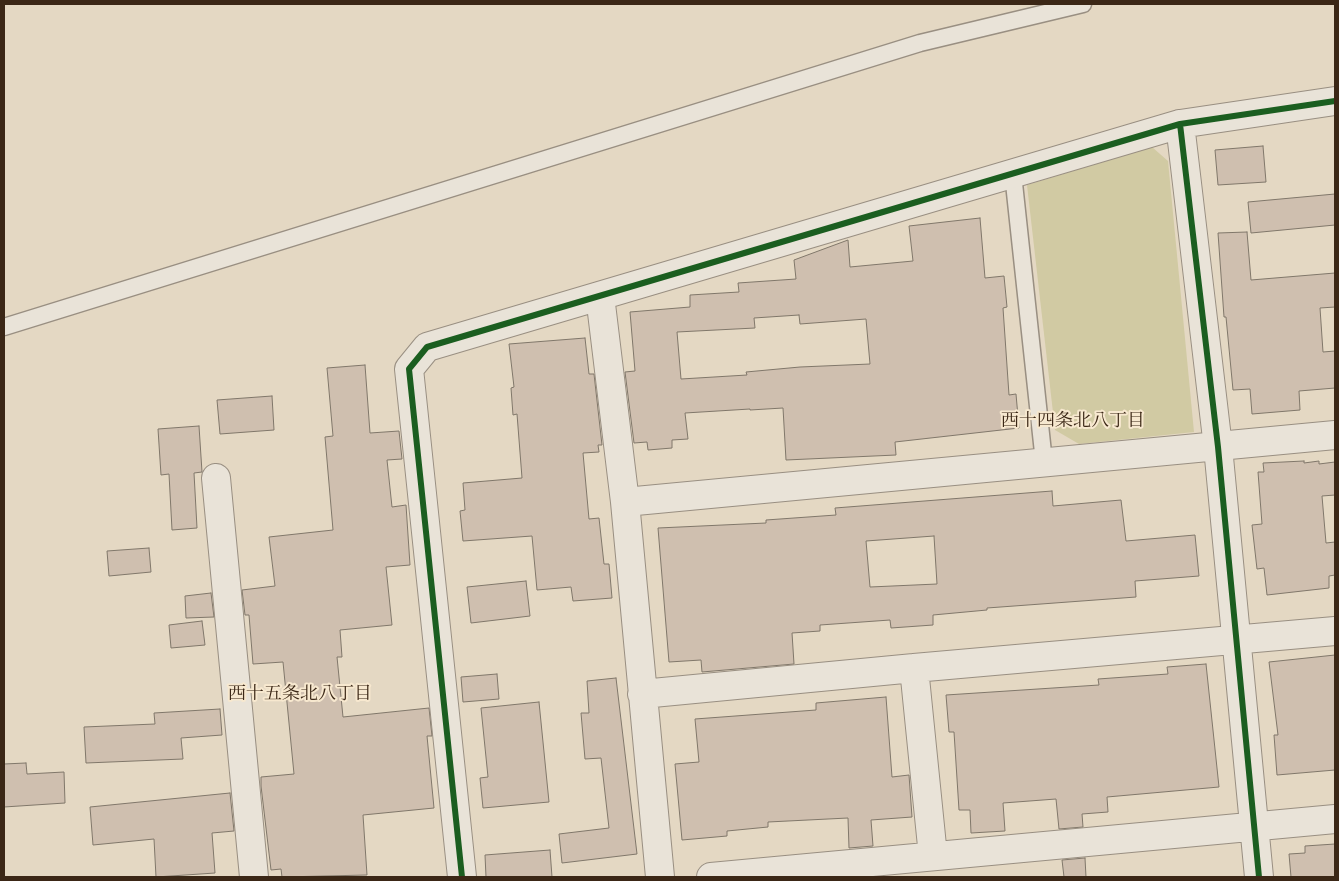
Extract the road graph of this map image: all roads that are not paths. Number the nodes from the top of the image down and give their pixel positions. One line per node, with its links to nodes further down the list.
1 (1083, 4): 6 (lane)
2 (1335, 101): 3 (street)
3 (1180, 124): 4 (street); 8 (street)
4 (1013, 174): 5 (street); 9 (lane)
5 (600, 296): 11 (street); 20 (street)
6 (4, 327)
7 (1335, 435): 8 (street)
8 (1218, 447): 9 (street); 13 (street)
9 (1044, 462): 11 (street)
10 (216, 478): 19 (street)
11 (624, 502): 15 (street)
12 (1335, 631): 13 (street)
13 (1235, 640): 14 (street); 17 (street)
14 (914, 668): 15 (street); 18 (street)
15 (642, 694): 21 (street)
16 (1335, 819): 17 (street)
17 (1253, 828): 18 (street); 23 (street)
18 (933, 856): 22 (street)
19 (254, 877)
20 (462, 877)
21 (660, 877)
22 (711, 877)
23 (1259, 877)

